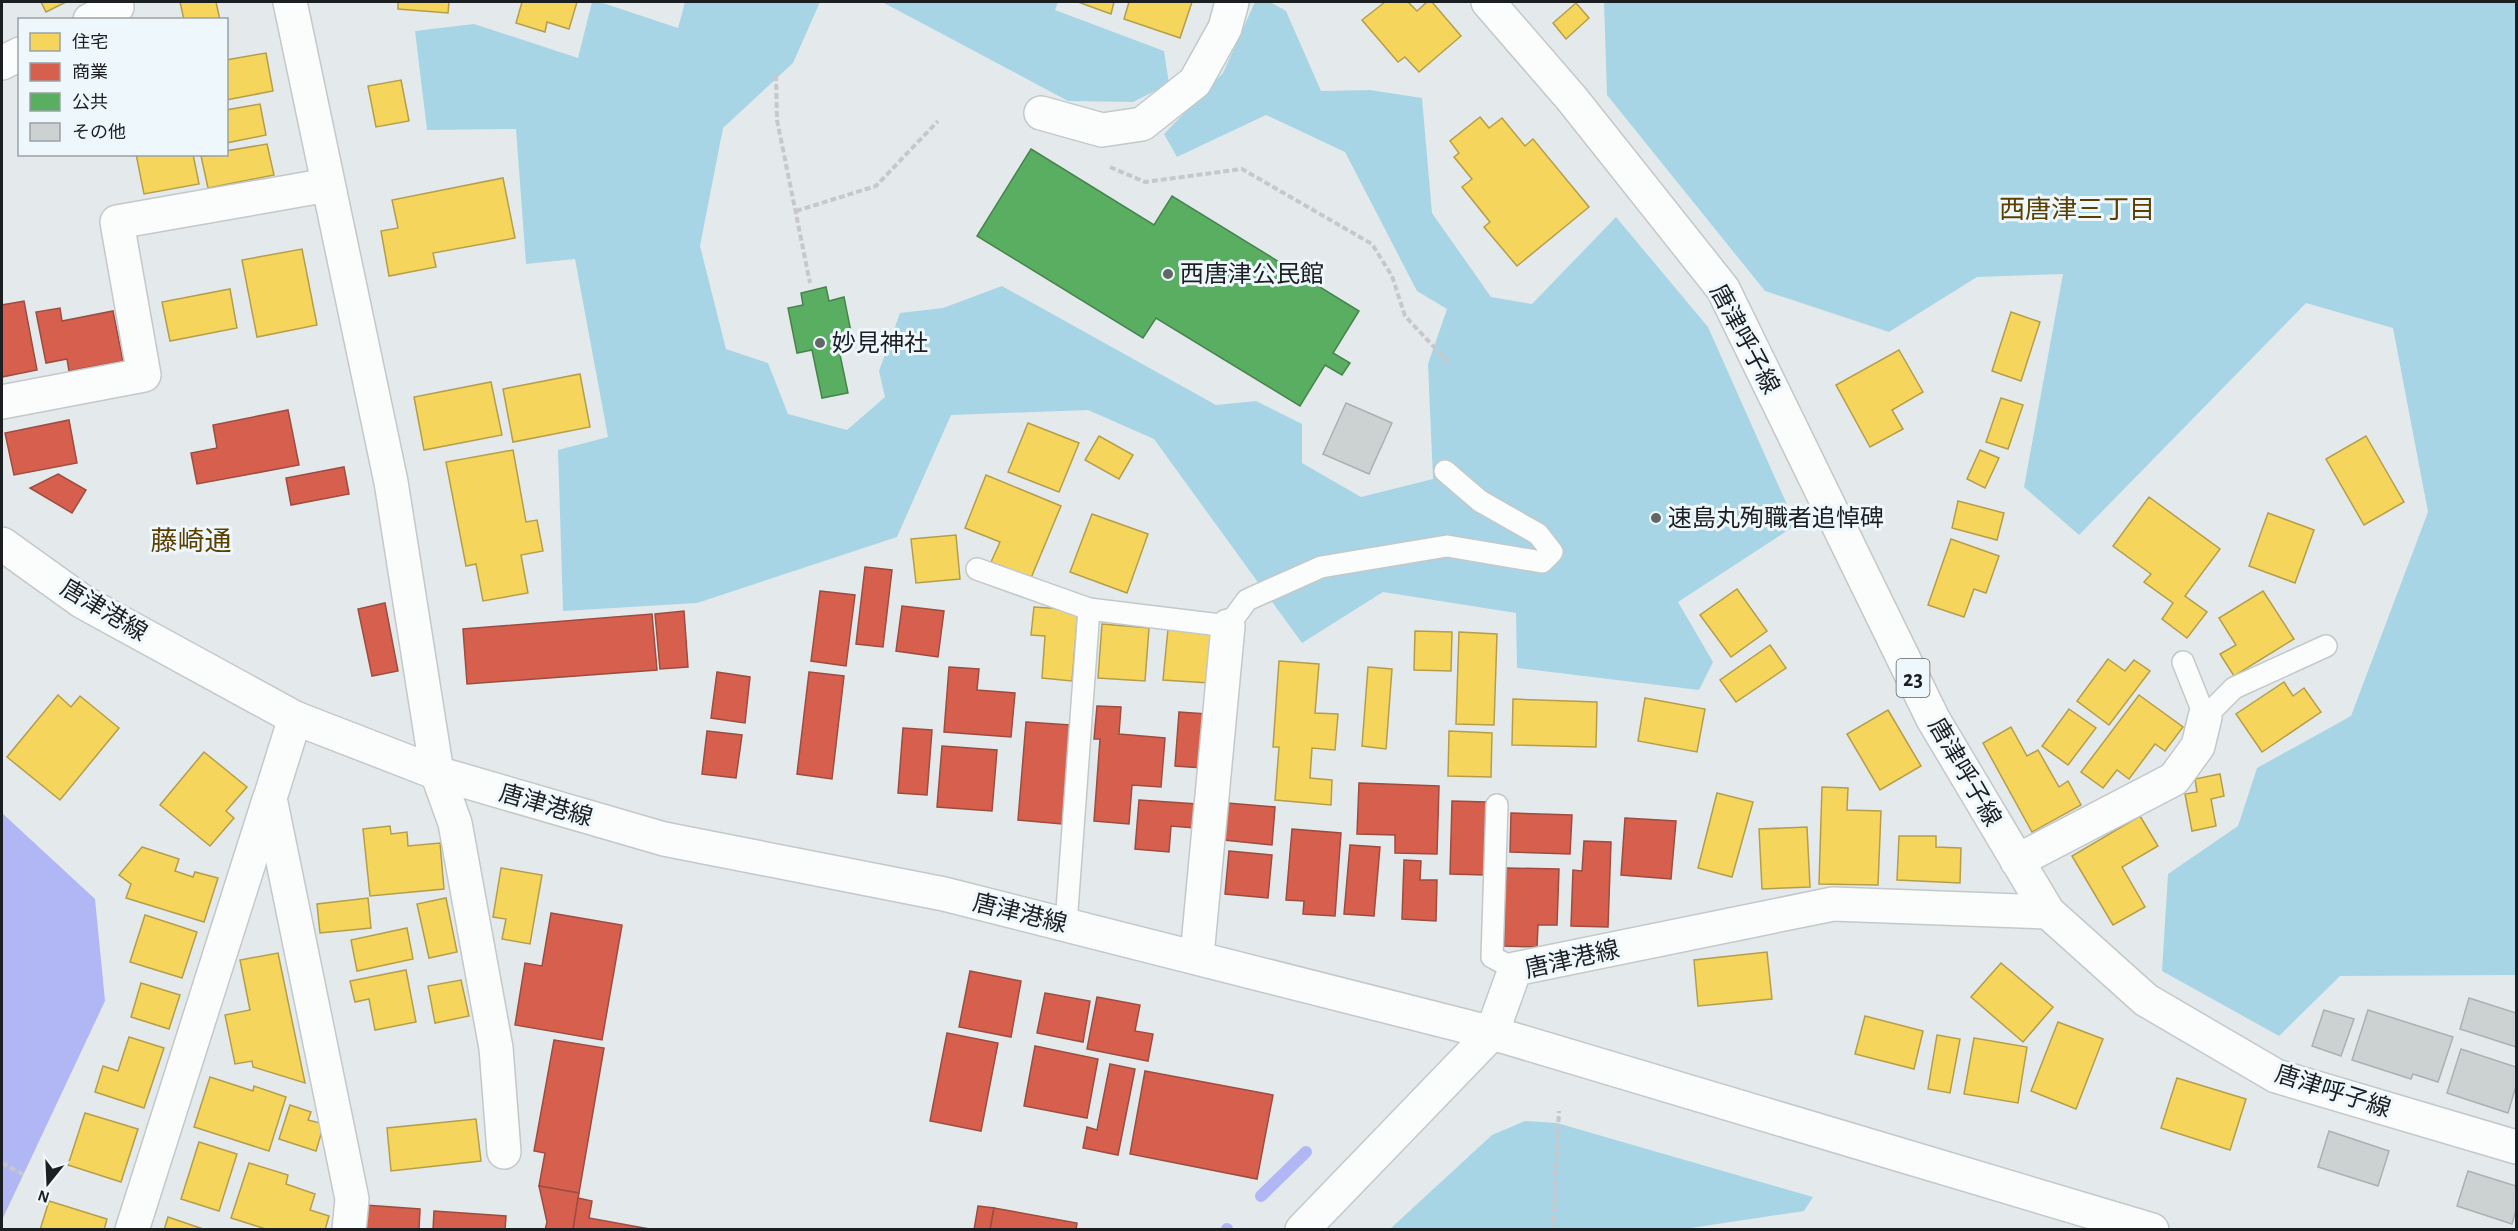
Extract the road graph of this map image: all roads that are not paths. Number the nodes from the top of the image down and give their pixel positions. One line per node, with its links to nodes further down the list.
1 (290, 2): 7 (street)
2 (1232, 2): 6 (street)
3 (1488, 2): 21 (street, 唐津呼子線 / 23)
4 (18, 55): 5 (street)
5 (2, 63)
6 (1041, 113)
7 (328, 185): 8 (street); 18 (street)
8 (2, 402)
9 (1445, 471): 13 (lane)
10 (2, 544): 17 (street, 唐津港線)
11 (976, 569): 12 (lane)
12 (1089, 609): 13 (lane); 23 (lane)
13 (1228, 626): 24 (street)
14 (2326, 646): 16 (lane)
15 (2184, 662): 16 (lane)
16 (2205, 717): 21 (street)
17 (295, 718): 18 (street, 唐津港線); 19 (street)
18 (436, 773): 23 (street, 唐津港線); 28 (street)
19 (270, 798): 29 (street); 30 (street)
20 (1497, 805): 25 (lane)
21 (2017, 861): 22 (street, 唐津呼子線 / 23)
22 (2048, 912): 25 (street, 唐津港線); 27 (street, 唐津呼子線 / 23)
23 (1066, 924): 24 (street, 唐津港線)
24 (1197, 956): 26 (street, 唐津港線)
25 (1515, 969): 26 (street, 唐津港線)
26 (1492, 1032): 31 (street); 32 (street)
27 (2517, 1147)
28 (504, 1152)
29 (132, 1230)
30 (349, 1230)
31 (1302, 1230)
32 (2152, 1230)

